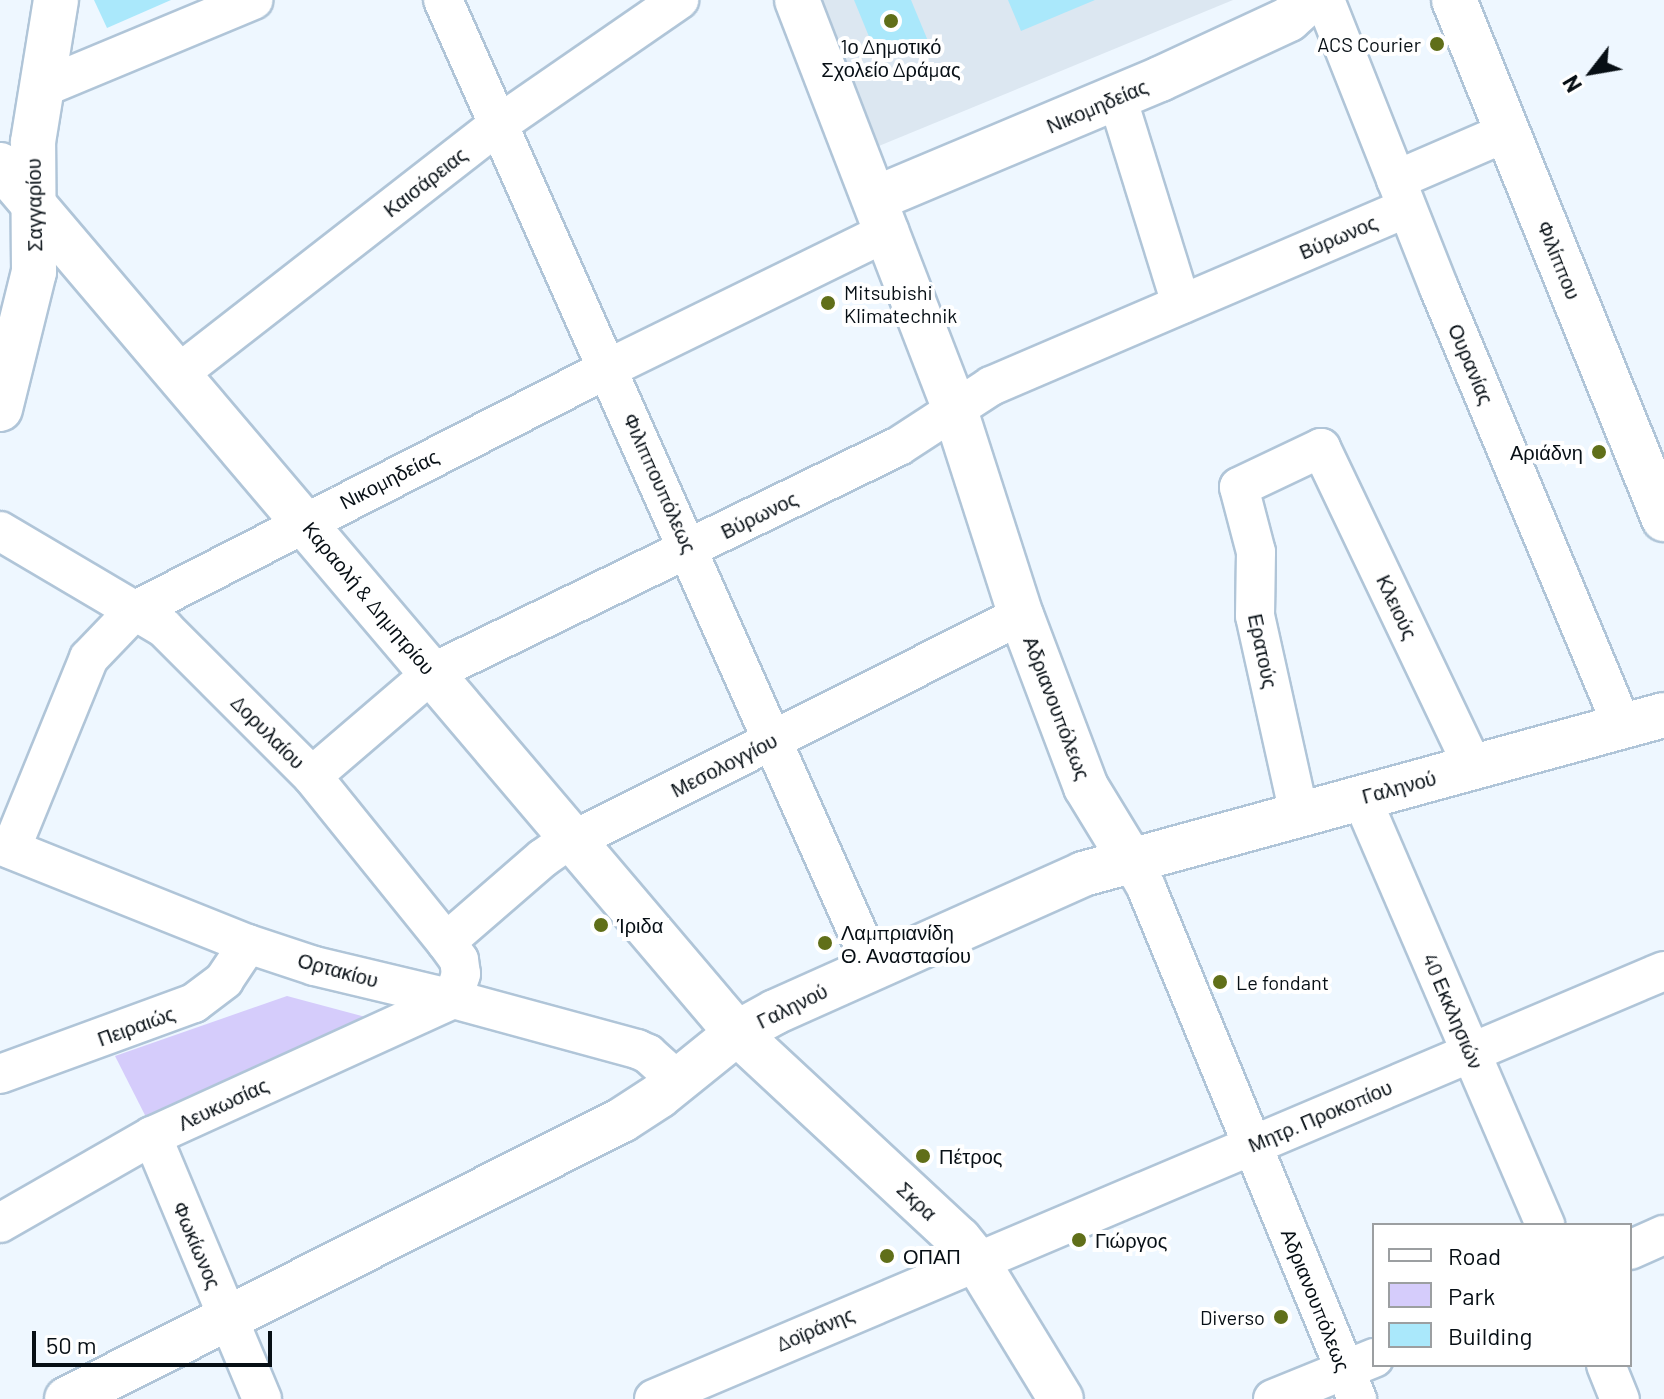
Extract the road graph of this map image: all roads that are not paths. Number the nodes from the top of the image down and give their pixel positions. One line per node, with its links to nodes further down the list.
1 (56, 0): 9 (street, Σαγγαρίου)
2 (253, 0): 9 (street)
3 (443, 0): 11 (street, Φιλιππουπόλεως)
4 (679, 0): 11 (street, Καισάρειας)
5 (797, 0): 16 (street, Αδριανουπόλεως)
6 (1310, 0): 10 (street, Νικομηδείας)
7 (1325, 0): 14 (street, Ουρανίας)
8 (1454, 0): 12 (street, Φιλίππου)
9 (42, 88): 15 (street, Σαγγαρίου)
10 (1117, 97): 16 (street, Νικομηδείας); 17 (street)
11 (499, 124): 18 (street, Φιλιππουπόλεως); 19 (street, Καισάρειας)
12 (1507, 132): 14 (street, Βύρωνος); 22 (street, Φιλίππου)
13 (0, 165): 15 (street, Καραολή & Δημητρίου)
14 (1402, 194): 17 (street, Βύρωνος); 32 (street, Ουρανίας)
15 (35, 205): 19 (street, Καραολή & Δημητρίου); 20 (street, Σαγγαρίου)
16 (883, 214): 18 (street, Νικομηδείας); 21 (street, Αδριανουπόλεως)
17 (1181, 304): 21 (street, Βύρωνος)
18 (609, 368): 25 (street, Νικομηδείας); 27 (street, Φιλιππουπόλεως)
19 (178, 374): 25 (street, Καραολή & Δημητρίου)
20 (0, 409)
21 (955, 410): 27 (street, Βύρωνος); 29 (street, Αδριανουπόλεως)
22 (1652, 457): 24 (street, Φιλίππου)
23 (1239, 487): 34 (street, Κλειούς); 37 (street, Ερατούς)
24 (1664, 519)
25 (304, 522): 28 (street, Νικομηδείας); 30 (street, Καραολή & Δημητρίου)
26 (0, 531): 28 (street, Δορυλαίου)
27 (689, 549): 30 (street, Βύρωνος); 33 (street, Φιλιππουπόλεως)
28 (134, 611): 35 (street, Δορυλαίου); 39 (street, Νικομηδείας)
29 (1021, 615): 33 (street, Μεσολογγίου); 40 (street, Αδριανουπόλεως)
30 (432, 673): 35 (street, Βύρωνος); 38 (street, Καραολή & Δημητρίου)
31 (1664, 715): 32 (street, Γαληνού)
32 (1622, 726): 34 (street, Γαληνού)
33 (774, 740): 38 (street, Μεσολογγίου); 43 (street, Φιλιππουπόλεως)
34 (1473, 767): 36 (street, Γαληνού)
35 (312, 776): 41 (street, Δορυλαίου)
36 (1361, 797): 37 (street, Γαληνού); 47 (street, 40 Εκκλησιών)
37 (1299, 814): 40 (street, Γαληνού)
38 (572, 838): 41 (street, Μεσολογγίου); 46 (street, Καραολή & Δημητρίου)
39 (5, 847): 42 (street, Ορτακίου)
40 (1130, 859): 43 (street, Γαληνού); 51 (street, Αδριανουπόλεως)
41 (446, 942): 45 (street, Δορυλαίου)
42 (248, 944): 45 (street, Ορτακίου); 48 (street, Πειραιώς)
43 (873, 967): 46 (street, Γαληνού)
44 (1664, 971): 47 (street, Μητρ. Προκοπίου)
45 (453, 999): 49 (street, Ορτακίου); 50 (street, Λευκωσίας)
46 (737, 1033): 49 (street, Γαληνού); 56 (street, Σκρα)
47 (1471, 1052): 51 (street, Μητρ. Προκοπίου); 53 (street, 40 Εκκλησιών)
48 (0, 1074)
49 (678, 1081): 57 (street, Γαληνού)
50 (152, 1136): 52 (street, Λευκωσίας); 57 (street, Φωκίωνος)
51 (1252, 1144): 56 (street, Μητρ. Προκοπίου); 59 (street, Αδριανουπόλεως)
52 (0, 1223)
53 (1544, 1223)
54 (1664, 1235): 55 (street)
55 (1632, 1249)
56 (976, 1260): 60 (street, Δοϊράνης); 63 (street, Σκρα)
57 (228, 1317): 61 (street, Γαληνού); 62 (street, Φωκίωνος)
58 (1607, 1367): 65 (street)
59 (1359, 1375): 64 (street)
60 (665, 1397)
61 (67, 1399)
62 (262, 1399)
63 (1061, 1399)
64 (1273, 1399)
65 (1620, 1399)

